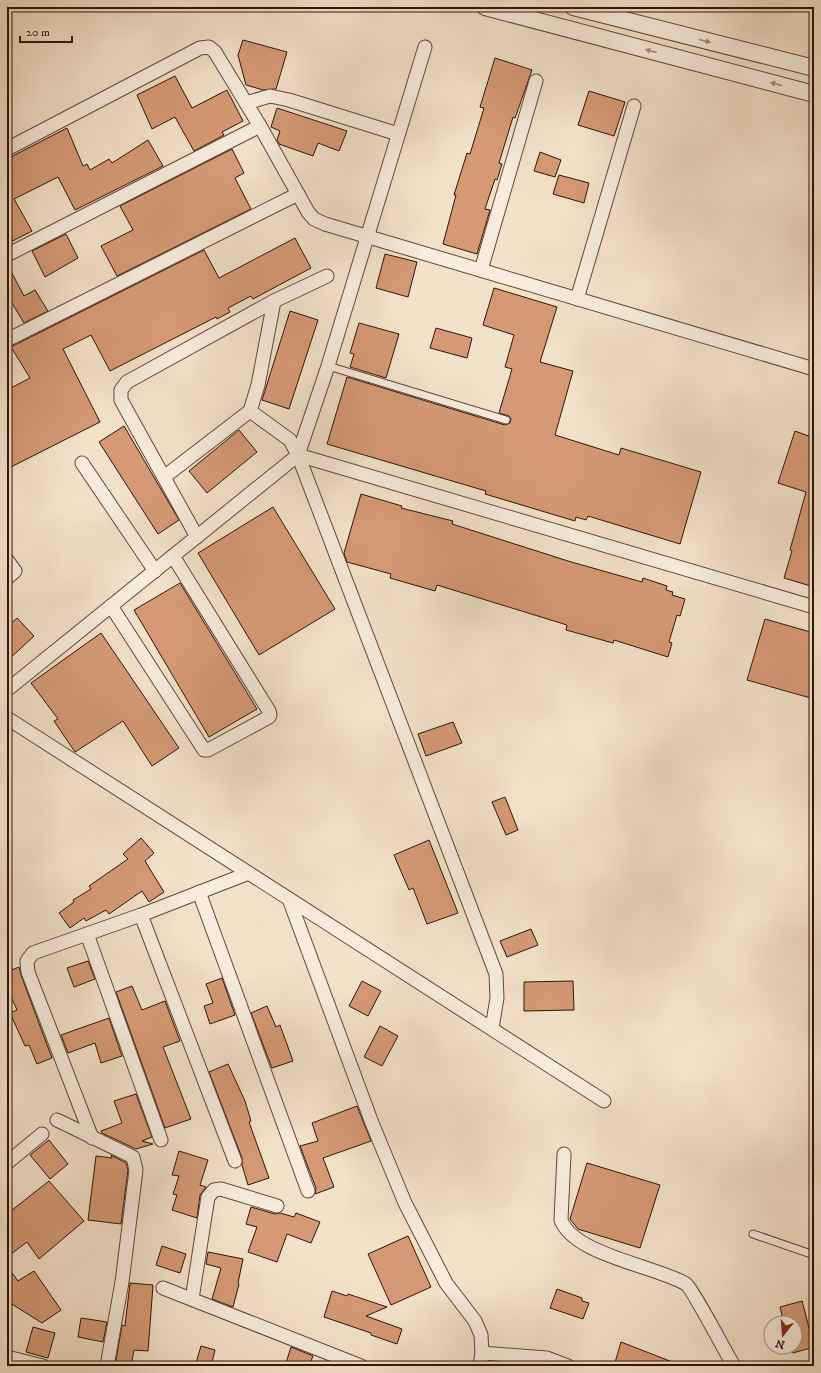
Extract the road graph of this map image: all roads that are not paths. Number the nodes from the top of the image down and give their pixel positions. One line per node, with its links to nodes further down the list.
1 (485, 7): 6 (street, one-way to 1)
2 (573, 7): 4 (street, one-way to 4)
3 (425, 47): 10 (street)
4 (814, 68)
5 (536, 81): 15 (street)
6 (814, 94)
7 (246, 103): 9 (street); 10 (street); 11 (street)
8 (634, 106): 17 (street)
9 (260, 126): 12 (street); 14 (street)
10 (398, 134): 13 (street)
11 (7, 148)
12 (298, 194): 13 (street); 19 (street)
13 (367, 237): 15 (street); 20 (street)
14 (7, 255)
15 (481, 270): 17 (street)
16 (327, 276): 18 (street)
17 (577, 299): 21 (street)
18 (274, 301): 22 (street); 26 (street)
19 (7, 340)
20 (328, 366): 23 (lane); 24 (street)
21 (814, 369)
22 (250, 412): 24 (street); 26 (street)
23 (506, 420)
24 (298, 455): 27 (street); 33 (street); 41 (street)
25 (82, 463): 30 (street)
26 (164, 477): 27 (street)
27 (197, 537): 28 (street)
28 (174, 556): 30 (street); 32 (street)
29 (7, 560): 31 (street)
30 (155, 571): 32 (street)
31 (7, 578)
32 (111, 606): 34 (street)
33 (814, 607)
34 (7, 690)
35 (7, 718): 36 (street)
36 (249, 873): 37 (street); 38 (street)
37 (199, 892): 39 (street); 50 (street)
38 (289, 899): 41 (street); 56 (street)
39 (141, 915): 40 (street); 48 (street)
40 (87, 934): 45 (street); 46 (street)
41 (492, 1028): 42 (street)
42 (604, 1101)
43 (57, 1120): 45 (street)
44 (42, 1134): 49 (street)
45 (92, 1138): 59 (street)
46 (161, 1140)
47 (564, 1154): 63 (street)
48 (236, 1161)
49 (7, 1163)
50 (308, 1191)
51 (277, 1206): 55 (street)
52 (753, 1234): 53 (lane)
53 (814, 1254)
54 (163, 1288): 55 (street)
55 (192, 1299): 60 (street)
56 (482, 1353): 61 (street); 62 (street)
57 (7, 1357): 58 (street)
58 (43, 1366)
59 (107, 1366)
60 (361, 1366)
61 (480, 1366)
62 (568, 1366)
63 (734, 1366)

